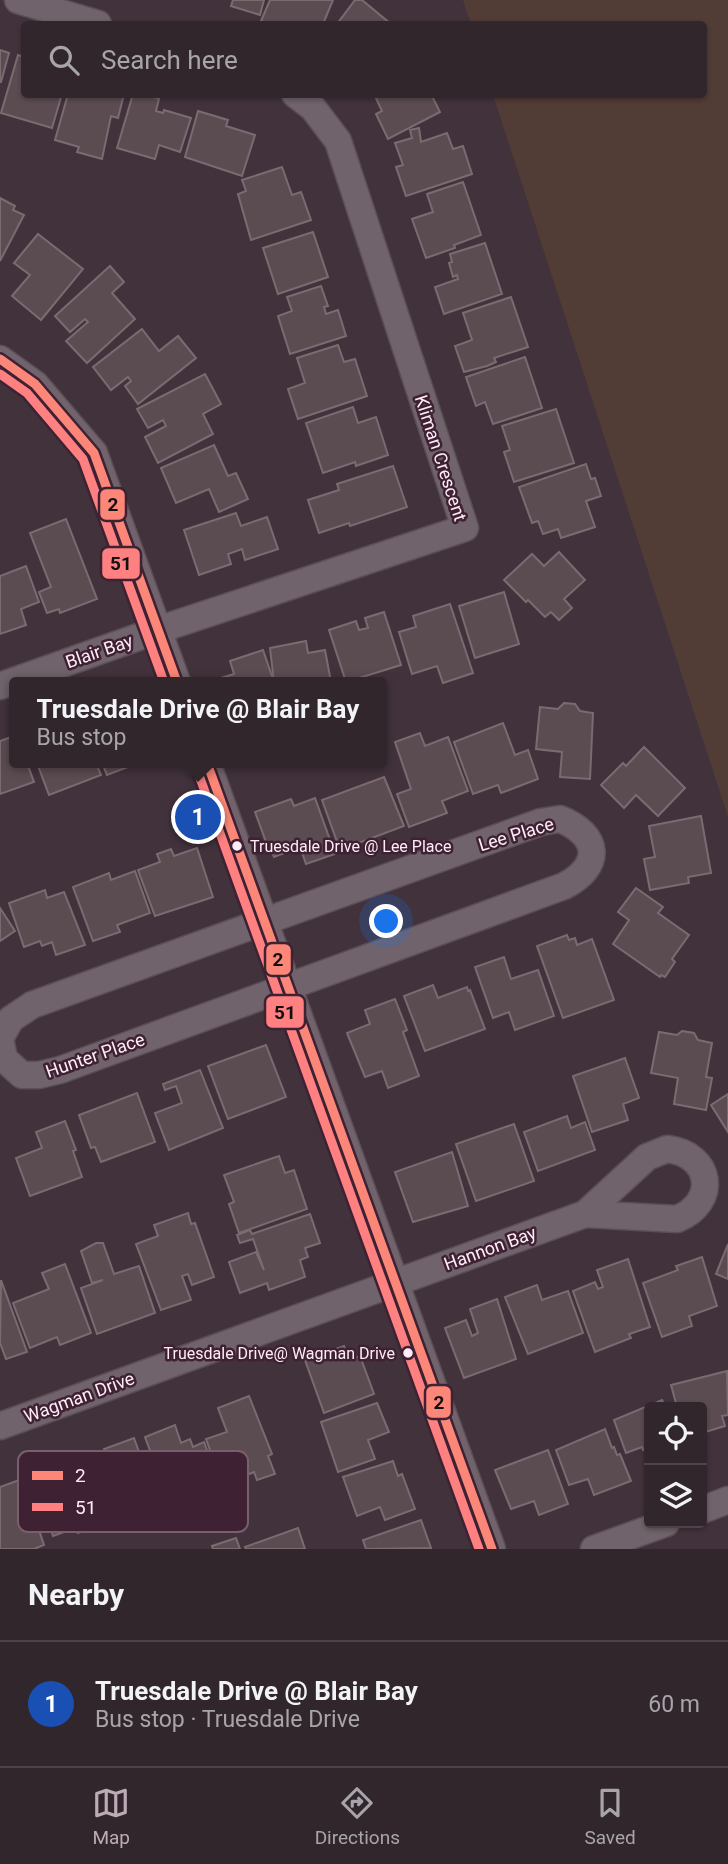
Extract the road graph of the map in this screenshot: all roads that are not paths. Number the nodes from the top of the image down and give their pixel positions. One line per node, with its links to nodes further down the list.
1 (18, 0): 2 (street)
2 (88, 21)
3 (300, 98): 5 (street, Kliman Crescent)
4 (0, 359): 5 (street)
5 (158, 630): 6 (street, Blair Bay); 7 (street)
6 (25, 677)
7 (175, 677)
8 (209, 768): 9 (street)
9 (266, 922): 10 (street); 10 (street, Hunter Place); 10 (street, Lee Place)
10 (290, 985): 12 (street)
11 (585, 1214): 12 (street, Hannon Bay)
12 (395, 1283): 13 (street, Wagman Drive); 17 (street)
13 (0, 1426)
14 (728, 1500): 15 (street)
15 (707, 1508)
16 (652, 1528): 18 (street)
17 (492, 1549)
18 (594, 1549)

